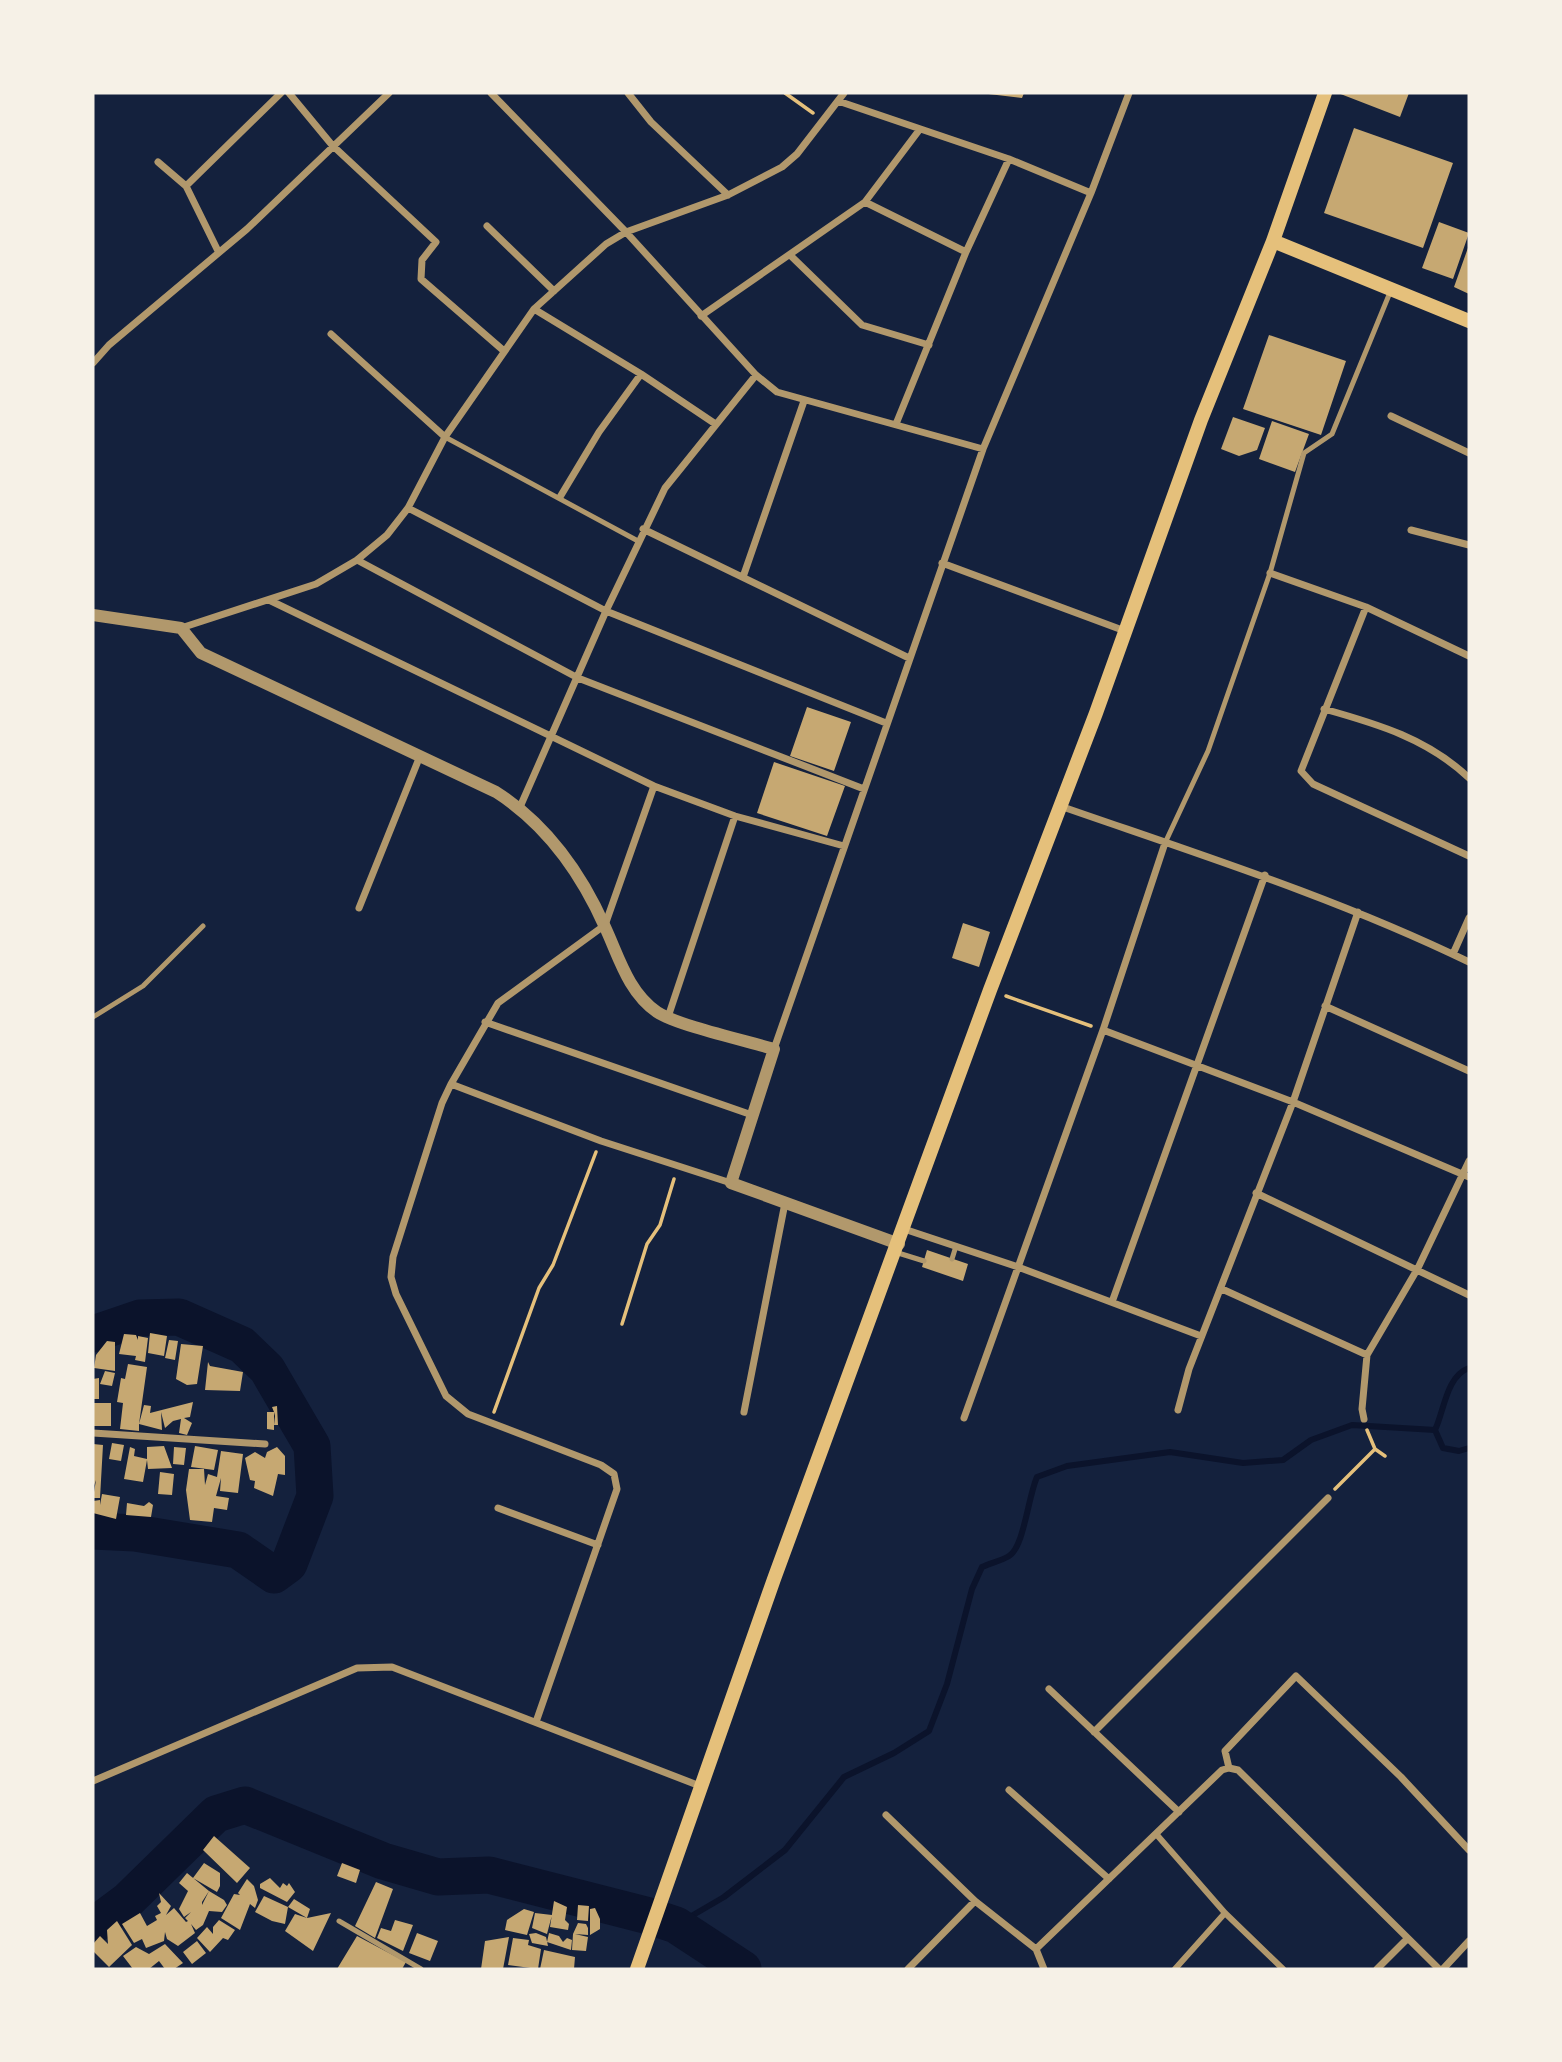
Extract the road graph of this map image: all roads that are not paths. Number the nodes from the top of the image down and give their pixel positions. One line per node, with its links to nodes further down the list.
1 (281, 93): 14 (street)
2 (289, 93): 11 (street)
3 (389, 93): 11 (street)
4 (492, 93): 19 (street)
5 (628, 93): 16 (street)
6 (844, 93): 9 (street)
7 (1129, 93): 15 (street)
8 (1325, 93): 20 (main road)
9 (838, 101): 10 (street); 16 (street)
10 (920, 128): 12 (street); 17 (street)
11 (332, 145): 21 (street); 31 (street)
12 (1009, 159): 15 (street); 22 (street)
13 (158, 162): 14 (street)
14 (186, 186): 21 (street)
15 (1091, 193): 40 (street)
16 (728, 195): 19 (street)
17 (865, 202): 22 (street); 23 (street)
18 (487, 226): 25 (street)
19 (626, 232): 25 (street); 27 (street)
20 (1273, 241): 24 (main road); 57 (main road)
21 (218, 251): 32 (street)
22 (967, 252): 30 (street)
23 (790, 255): 27 (street); 30 (street)
24 (1391, 290): 28 (main road); 50 (lane)
25 (554, 291): 26 (street)
26 (534, 309): 31 (street); 33 (street)
27 (701, 316): 34 (street)
28 (1469, 321)
29 (331, 334): 39 (street)
30 (929, 345): 38 (street)
31 (503, 351): 39 (street)
32 (93, 363)
33 (641, 374): 37 (street); 42 (street)
34 (756, 375): 35 (street); 37 (street)
35 (804, 401): 38 (street); 51 (street)
36 (1391, 416): 41 (street)
37 (714, 424): 44 (street)
38 (896, 424): 40 (street)
39 (444, 437): 42 (lane); 43 (street)
40 (983, 449): 49 (street)
41 (1469, 453)
42 (560, 497): 46 (lane)
43 (408, 508): 48 (street); 54 (street)
44 (643, 528): 46 (street); 51 (street)
45 (1411, 530): 47 (street)
46 (638, 541): 54 (street)
47 (1469, 545)
48 (357, 561): 52 (street); 60 (street)
49 (942, 563): 57 (street); 59 (street)
50 (1270, 573): 53 (street); 71 (lane)
51 (743, 577): 59 (street)
52 (271, 601): 56 (street); 63 (street)
53 (1366, 607): 58 (street); 61 (street)
54 (606, 611): 60 (street); 62 (street)
55 (93, 615): 56 (street)
56 (181, 628): 64 (street)
57 (1126, 632): 68 (main road)
58 (1469, 656)
59 (909, 658): 62 (street)
60 (578, 678): 63 (street); 67 (street)
61 (1324, 709): 65 (street); 73 (street)
62 (886, 723): 67 (street)
63 (552, 736): 66 (street); 69 (street)
64 (421, 756): 69 (street); 75 (street)
65 (1469, 778)
66 (654, 786): 70 (street); 78 (street)
67 (864, 789): 72 (street)
68 (1060, 806): 71 (street); 98 (main road)
69 (520, 807): 78 (street)
70 (735, 816): 72 (street); 84 (street)
71 (1165, 842): 74 (street); 86 (street)
72 (844, 846): 87 (street)
73 (1469, 856)
74 (1265, 875): 76 (street); 88 (street)
75 (359, 908)
76 (1358, 912): 80 (street); 82 (street)
77 (1469, 918): 80 (street)
78 (604, 925): 84 (street); 85 (street)
79 (204, 926): 83 (lane)
80 (1453, 954): 81 (street)
81 (1469, 962)
82 (1325, 1006): 89 (street); 91 (street)
83 (93, 1017)
84 (668, 1017): 87 (street)
85 (485, 1023): 90 (street); 92 (street)
86 (1103, 1030): 88 (street); 103 (street)
87 (774, 1049): 92 (street)
88 (1198, 1065): 91 (street); 107 (street)
89 (1469, 1071)
90 (451, 1084): 95 (street); 118 (street)
91 (1293, 1102): 94 (street); 96 (street)
92 (752, 1115): 95 (street)
93 (1469, 1161): 94 (street)
94 (1466, 1175): 104 (street)
95 (731, 1183): 97 (street)
96 (1256, 1193): 104 (street); 105 (street)
97 (785, 1203): 100 (street); 111 (street)
98 (904, 1229): 99 (street); 100 (main road)
99 (956, 1246): 101 (lane); 103 (street)
100 (897, 1248): 102 (lane); 124 (main road)
101 (952, 1259)
102 (924, 1262)
103 (1018, 1267): 107 (street); 112 (street)
104 (1418, 1268): 106 (street); 109 (street)
105 (1222, 1289): 108 (street); 109 (street)
106 (1469, 1295)
107 (1112, 1302): 108 (street)
108 (1201, 1336): 110 (street)
109 (1367, 1355): 113 (street)
110 (1178, 1410)
111 (744, 1412)
112 (964, 1418)
113 (1364, 1419)
114 (93, 1433): 115 (street)
115 (265, 1444)
116 (1328, 1498): 121 (street)
117 (498, 1508): 118 (street)
118 (598, 1545): 120 (street)
119 (1049, 1689): 121 (street)
120 (536, 1722): 123 (street); 124 (street)
121 (1094, 1732): 126 (street)
122 (1230, 1768): 126 (street); 129 (street); 134 (street)
123 (93, 1782)
124 (700, 1786): 138 (main road)
125 (1009, 1790): 130 (street)
126 (1179, 1812): 128 (street)
127 (887, 1815): 131 (street)
128 (1157, 1836): 130 (street); 132 (street)
129 (1469, 1850)
130 (1109, 1879): 136 (street)
131 (975, 1901): 136 (street); 139 (street)
132 (1225, 1913): 141 (street); 142 (street)
133 (339, 1921): 137 (lane)
134 (1407, 1939): 143 (street); 144 (street)
135 (1469, 1941): 144 (street)
136 (1036, 1949): 140 (street)
137 (421, 1969)
138 (637, 1969)
139 (908, 1969)
140 (1042, 1969)
141 (1175, 1969)
142 (1283, 1969)
143 (1377, 1969)
144 (1441, 1969)

